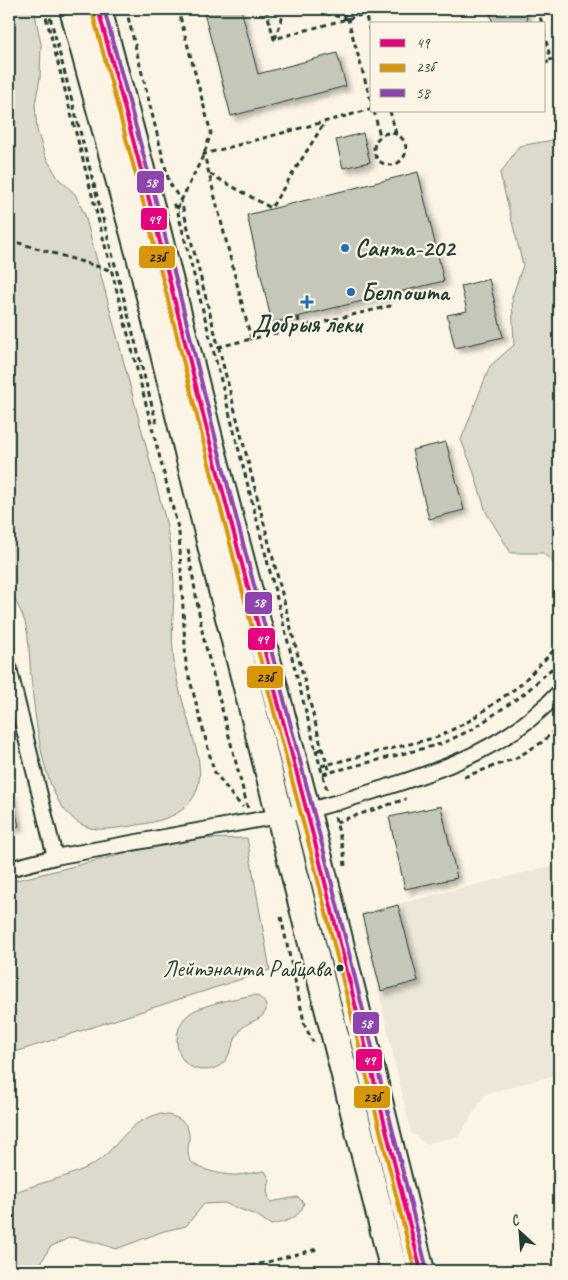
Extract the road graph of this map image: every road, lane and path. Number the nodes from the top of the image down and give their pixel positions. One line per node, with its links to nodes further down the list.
1 (46, 9): 36 (path); 37 (path)
2 (73, 9): 56 (highway)
3 (98, 9): 55 (highway)
4 (126, 9): 33 (path)
5 (178, 9): 30 (path)
6 (266, 9): 18 (path)
7 (285, 9): 18 (path)
8 (308, 9): 15 (path)
9 (340, 9): 15 (path)
10 (345, 9): 15 (path)
11 (364, 9): 14 (path)
12 (383, 9): 14 (path)
13 (538, 9): 16 (path)
14 (365, 14): 15 (path); 17 (path)
15 (348, 19): 18 (path); 23 (path)
16 (541, 22)
17 (370, 33)
18 (274, 39)
19 (546, 40): 21 (path)
20 (559, 59): 21 (path)
21 (551, 61): 22 (path)
22 (546, 62)
23 (370, 98)
24 (370, 111): 27 (path)
25 (374, 112): 29 (path)
26 (390, 112): 28 (path)
27 (325, 122): 30 (path); 31 (path)
28 (396, 134): 29 (path); 29 (path)
29 (380, 136)
30 (204, 154): 31 (path); 33 (path)
31 (209, 174): 41 (path)
32 (170, 197): 34 (path)
33 (181, 201): 34 (path); 42 (path)
34 (177, 209): 43 (path)
35 (9, 240): 36 (path)
36 (112, 271): 37 (path); 45 (path)
37 (117, 271): 44 (path)
38 (388, 295): 40 (path)
39 (298, 317): 40 (path)
40 (300, 328): 41 (path)
41 (251, 339): 42 (path)
42 (218, 347): 43 (path); 50 (path)
43 (213, 348): 50 (path)
44 (160, 434)
45 (188, 549)
46 (559, 645): 51 (path)
47 (559, 662): 53 (path)
48 (9, 668): 57 (street)
49 (559, 692): 55 (street)
50 (322, 749): 51 (path)
51 (327, 765): 52 (path); 53 (path)
52 (321, 766)
53 (330, 772): 54 (path)
54 (323, 774)
55 (306, 811): 56 (street); 64 (highway)
56 (280, 816): 57 (street); 63 (highway)
57 (55, 857): 58 (street)
58 (9, 869)
59 (281, 915): 60 (path)
60 (305, 1026)
61 (317, 1249): 62 (path)
62 (233, 1271)
63 (394, 1271)
64 (421, 1271)

